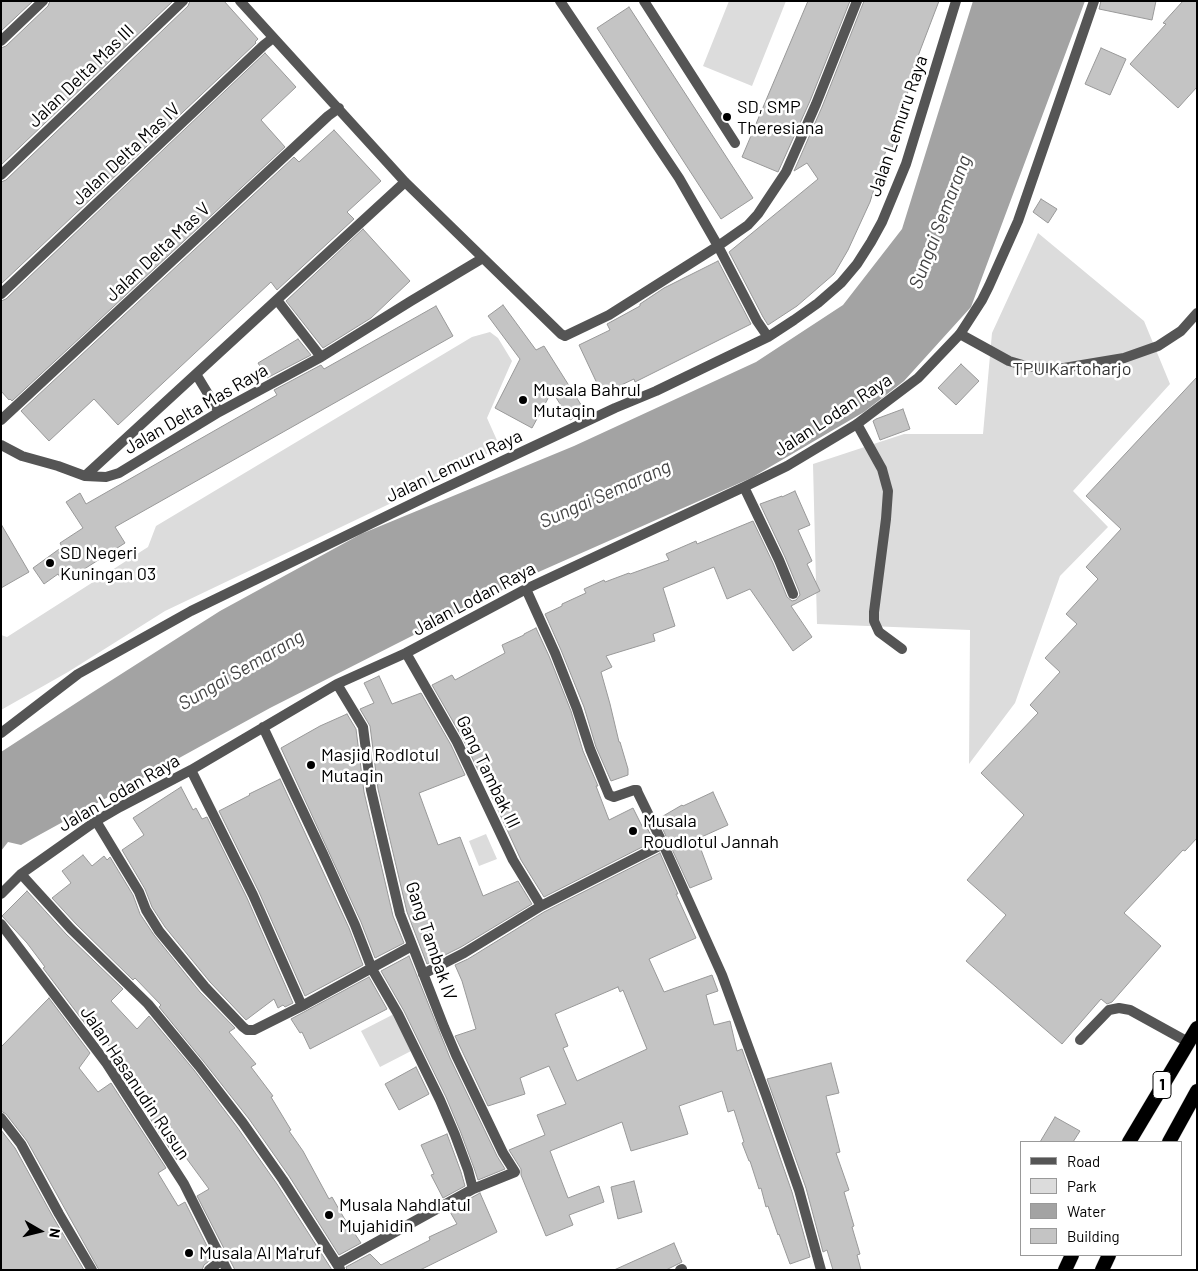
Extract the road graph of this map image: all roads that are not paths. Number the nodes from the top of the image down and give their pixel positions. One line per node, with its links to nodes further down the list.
1 (43, 1): 10 (street)
2 (183, 1): 13 (street, Jalan Delta Mas III)
3 (240, 1): 9 (street)
4 (560, 1): 15 (street)
5 (644, 1): 12 (street)
6 (857, 1): 15 (street)
7 (956, 1): 21 (street, Jalan Lemuru Raya)
8 (1094, 1): 20 (street, Jalan Lodan Raya)
9 (273, 38): 11 (street); 17 (street, Jalan Delta Mas IV)
10 (1, 42)
11 (339, 108): 14 (street); 25 (street, Jalan Delta Mas V)
12 (735, 143)
13 (1, 175)
14 (405, 182): 16 (street); 18 (street, Jalan Delta Mas Raya)
15 (718, 246): 16 (street); 21 (street)
16 (484, 258): 22 (street, Jalan Delta Mas Raya)
17 (1, 294)
18 (277, 300): 22 (street); 23 (street, Jalan Delta Mas Raya)
19 (1197, 313): 20 (street)
20 (960, 334): 26 (street, Jalan Lodan Raya)
21 (768, 337): 36 (street, Jalan Lemuru Raya)
22 (321, 357): 24 (street, Jalan Delta Mas Raya)
23 (196, 374): 24 (street); 28 (street, Jalan Delta Mas Raya)
24 (219, 412): 28 (street, Jalan Delta Mas Raya)
25 (1, 420)
26 (857, 424): 29 (street, Jalan Lodan Raya); 32 (street)
27 (1, 445): 28 (street, Jalan Delta Mas Raya)
28 (85, 476)
29 (744, 487): 30 (street, Jalan Lodan Raya); 31 (street)
30 (526, 589): 33 (street, Jalan Lodan Raya); 39 (street)
31 (793, 594)
32 (902, 649)
33 (406, 653): 34 (street, Jalan Lodan Raya); 42 (street, Gang Tambak III)
34 (337, 684): 35 (street, Jalan Lodan Raya); 44 (street, Gang Tambak IV)
35 (263, 727): 37 (street, Jalan Lodan Raya); 45 (street)
36 (1, 733)
37 (191, 770): 38 (street, Jalan Lodan Raya); 47 (street)
38 (96, 821): 40 (street, Jalan Lodan Raya); 47 (street)
39 (663, 844): 42 (street); 62 (street)
40 (21, 874): 41 (street, Jalan Lodan Raya); 59 (street)
41 (1, 894)
42 (541, 906): 46 (street)
43 (1, 924): 58 (street, Jalan Hasanudin Rusun)
44 (412, 946): 45 (street); 46 (street, Gang Tambak IV)
45 (372, 969): 47 (street); 55 (street)
46 (423, 974): 55 (street, Gang Tambak IV)
47 (302, 1006)
48 (1197, 1028): 50 (highway, 1)
49 (1080, 1040): 50 (street)
50 (1188, 1042): 53 (highway, 1)
51 (1197, 1091): 54 (highway, 1)
52 (1, 1118): 60 (street)
53 (1130, 1141)
54 (1170, 1141)
55 (473, 1189): 59 (street)
56 (1072, 1256): 63 (highway)
57 (1109, 1256): 64 (highway)
58 (224, 1265): 61 (street)
59 (339, 1267)
60 (92, 1270)
61 (208, 1270)
62 (821, 1270)
63 (1066, 1270)
64 (1102, 1270)

